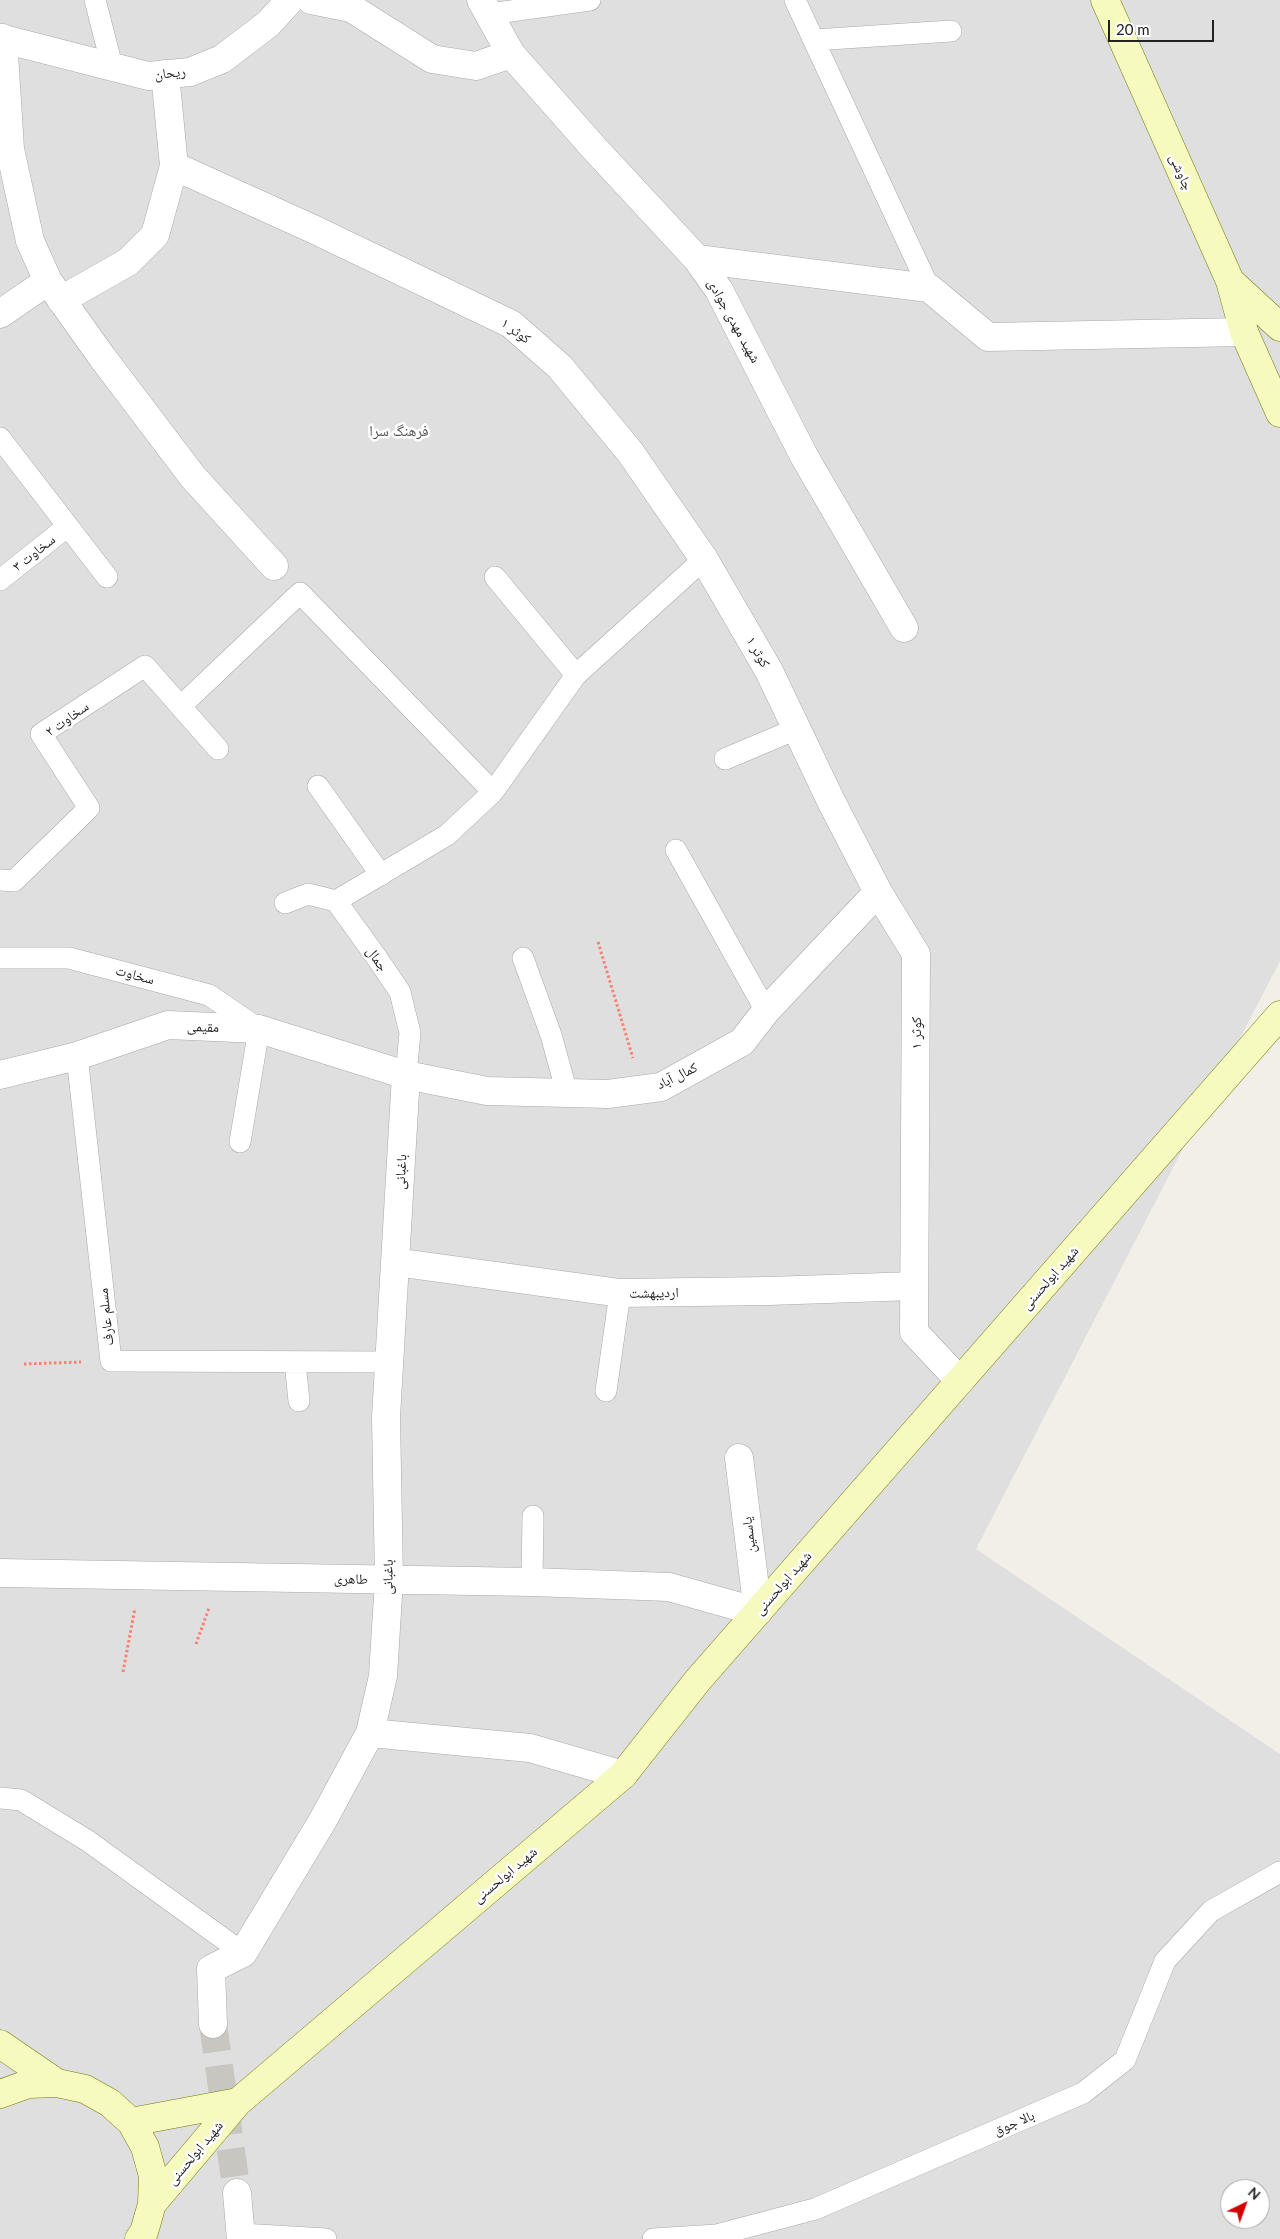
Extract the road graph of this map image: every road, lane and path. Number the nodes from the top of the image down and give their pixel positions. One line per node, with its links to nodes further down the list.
1 (94, 0): 12 (lane)
2 (290, 0): 13 (street, ریحان)
3 (310, 0): 11 (street)
4 (590, 0): 7 (lane)
5 (795, 0): 10 (lane)
6 (1105, 0): 17 (street, چاوشی)
7 (485, 7): 11 (street, شهید مهدی جوادی)
8 (951, 31): 10 (lane)
9 (2, 38): 12 (street, ریحان); 15 (street)
10 (814, 40): 18 (lane)
11 (511, 54): 16 (street, شهید مهدی جوادی)
12 (112, 66): 13 (street, ریحان)
13 (165, 74): 14 (street)
14 (174, 166): 19 (street); 26 (street, کوثر ۱)
15 (7, 167): 19 (street)
16 (697, 259): 18 (street); 31 (street, شهید مهدی جوادی)
17 (1230, 281): 21 (street, چاوشی); 22 (street)
18 (928, 288): 22 (street)
19 (54, 290): 20 (street); 27 (street)
20 (0, 314)
21 (1280, 327)
22 (1244, 332): 23 (street)
23 (1280, 412)
24 (0, 438): 25 (lane)
25 (68, 526): 28 (lane); 30 (lane, سخاوت ۳)
26 (704, 559): 32 (lane); 34 (street, کوثر ۱)
27 (274, 566)
28 (107, 577)
29 (495, 577): 32 (lane)
30 (0, 580)
31 (904, 628)
32 (576, 675): 38 (lane)
33 (181, 706): 35 (lane, سخاوت ۲); 38 (lane); 41 (lane, سخاوت ۲)
34 (796, 729): 36 (lane); 42 (street, کوثر ۱)
35 (218, 749)
36 (725, 759)
37 (318, 786): 40 (lane)
38 (493, 792): 40 (lane)
39 (676, 850): 48 (lane)
40 (381, 875): 43 (lane)
41 (0, 880)
42 (878, 892): 48 (street, کمال آباد); 58 (street, کوثر ۱)
43 (336, 901): 44 (lane); 53 (lane, جمال)
44 (285, 903)
45 (598, 942): 54 (path)
46 (0, 958): 50 (lane, سخاوت)
47 (523, 958): 55 (lane)
48 (766, 1011): 54 (street, کمال آباد)
49 (1280, 1015): 64 (street, شهید ابولحسنی)
50 (259, 1029): 51 (street, مقیمی); 53 (street, مقیمی); 56 (lane)
51 (77, 1056): 52 (street, مقیمی); 60 (lane, مسلم عارف)
52 (0, 1075)
53 (406, 1075): 55 (street, کمال آباد); 57 (street, باغبانی)
54 (643, 1090): 55 (street, کمال آباد)
55 (567, 1093)
56 (240, 1142)
57 (395, 1262): 59 (street, اردیبهشت); 62 (street, باغبانی)
58 (914, 1286): 59 (street, اردیبهشت); 64 (street, کوثر ۱)
59 (620, 1293): 65 (lane)
60 (110, 1361): 61 (lane, مسلم عارف); 63 (path)
61 (294, 1362): 62 (lane, مسلم عارف); 66 (lane)
62 (389, 1362): 71 (street, باغبانی)
63 (24, 1364)
64 (960, 1381): 73 (street, شهید ابولحسنی)
65 (606, 1391)
66 (300, 1401)
67 (739, 1458): 73 (street, یاسمین)
68 (533, 1516): 72 (lane)
69 (0, 1573): 70 (street, طاهری)
70 (141, 1575): 71 (street, طاهری); 74 (path)
71 (389, 1580): 72 (street, طاهری); 75 (street, باغبانی)
72 (532, 1582): 73 (street, طاهری)
73 (758, 1612): 76 (street, شهید ابولحسنی)
74 (123, 1672)
75 (370, 1733): 76 (street); 79 (street, باغبانی)
76 (623, 1775): 84 (street, شهید ابولحسنی)
77 (0, 1798): 79 (lane)
78 (1280, 1872): 91 (lane, بالا جوق)
79 (243, 1953): 80 (street)
80 (213, 2024)
81 (0, 2044): 82 (street)
82 (57, 2083): 83 (street); 85 (street)
83 (0, 2094)
84 (238, 2102): 85 (street, شهید ابولحسنی); 87 (street, شهید ابولحسنی)
85 (131, 2122): 87 (street)
86 (237, 2193): 88 (street)
87 (152, 2204): 89 (street)
88 (241, 2236): 90 (lane)
89 (139, 2239)
90 (326, 2239)
91 (653, 2239)

